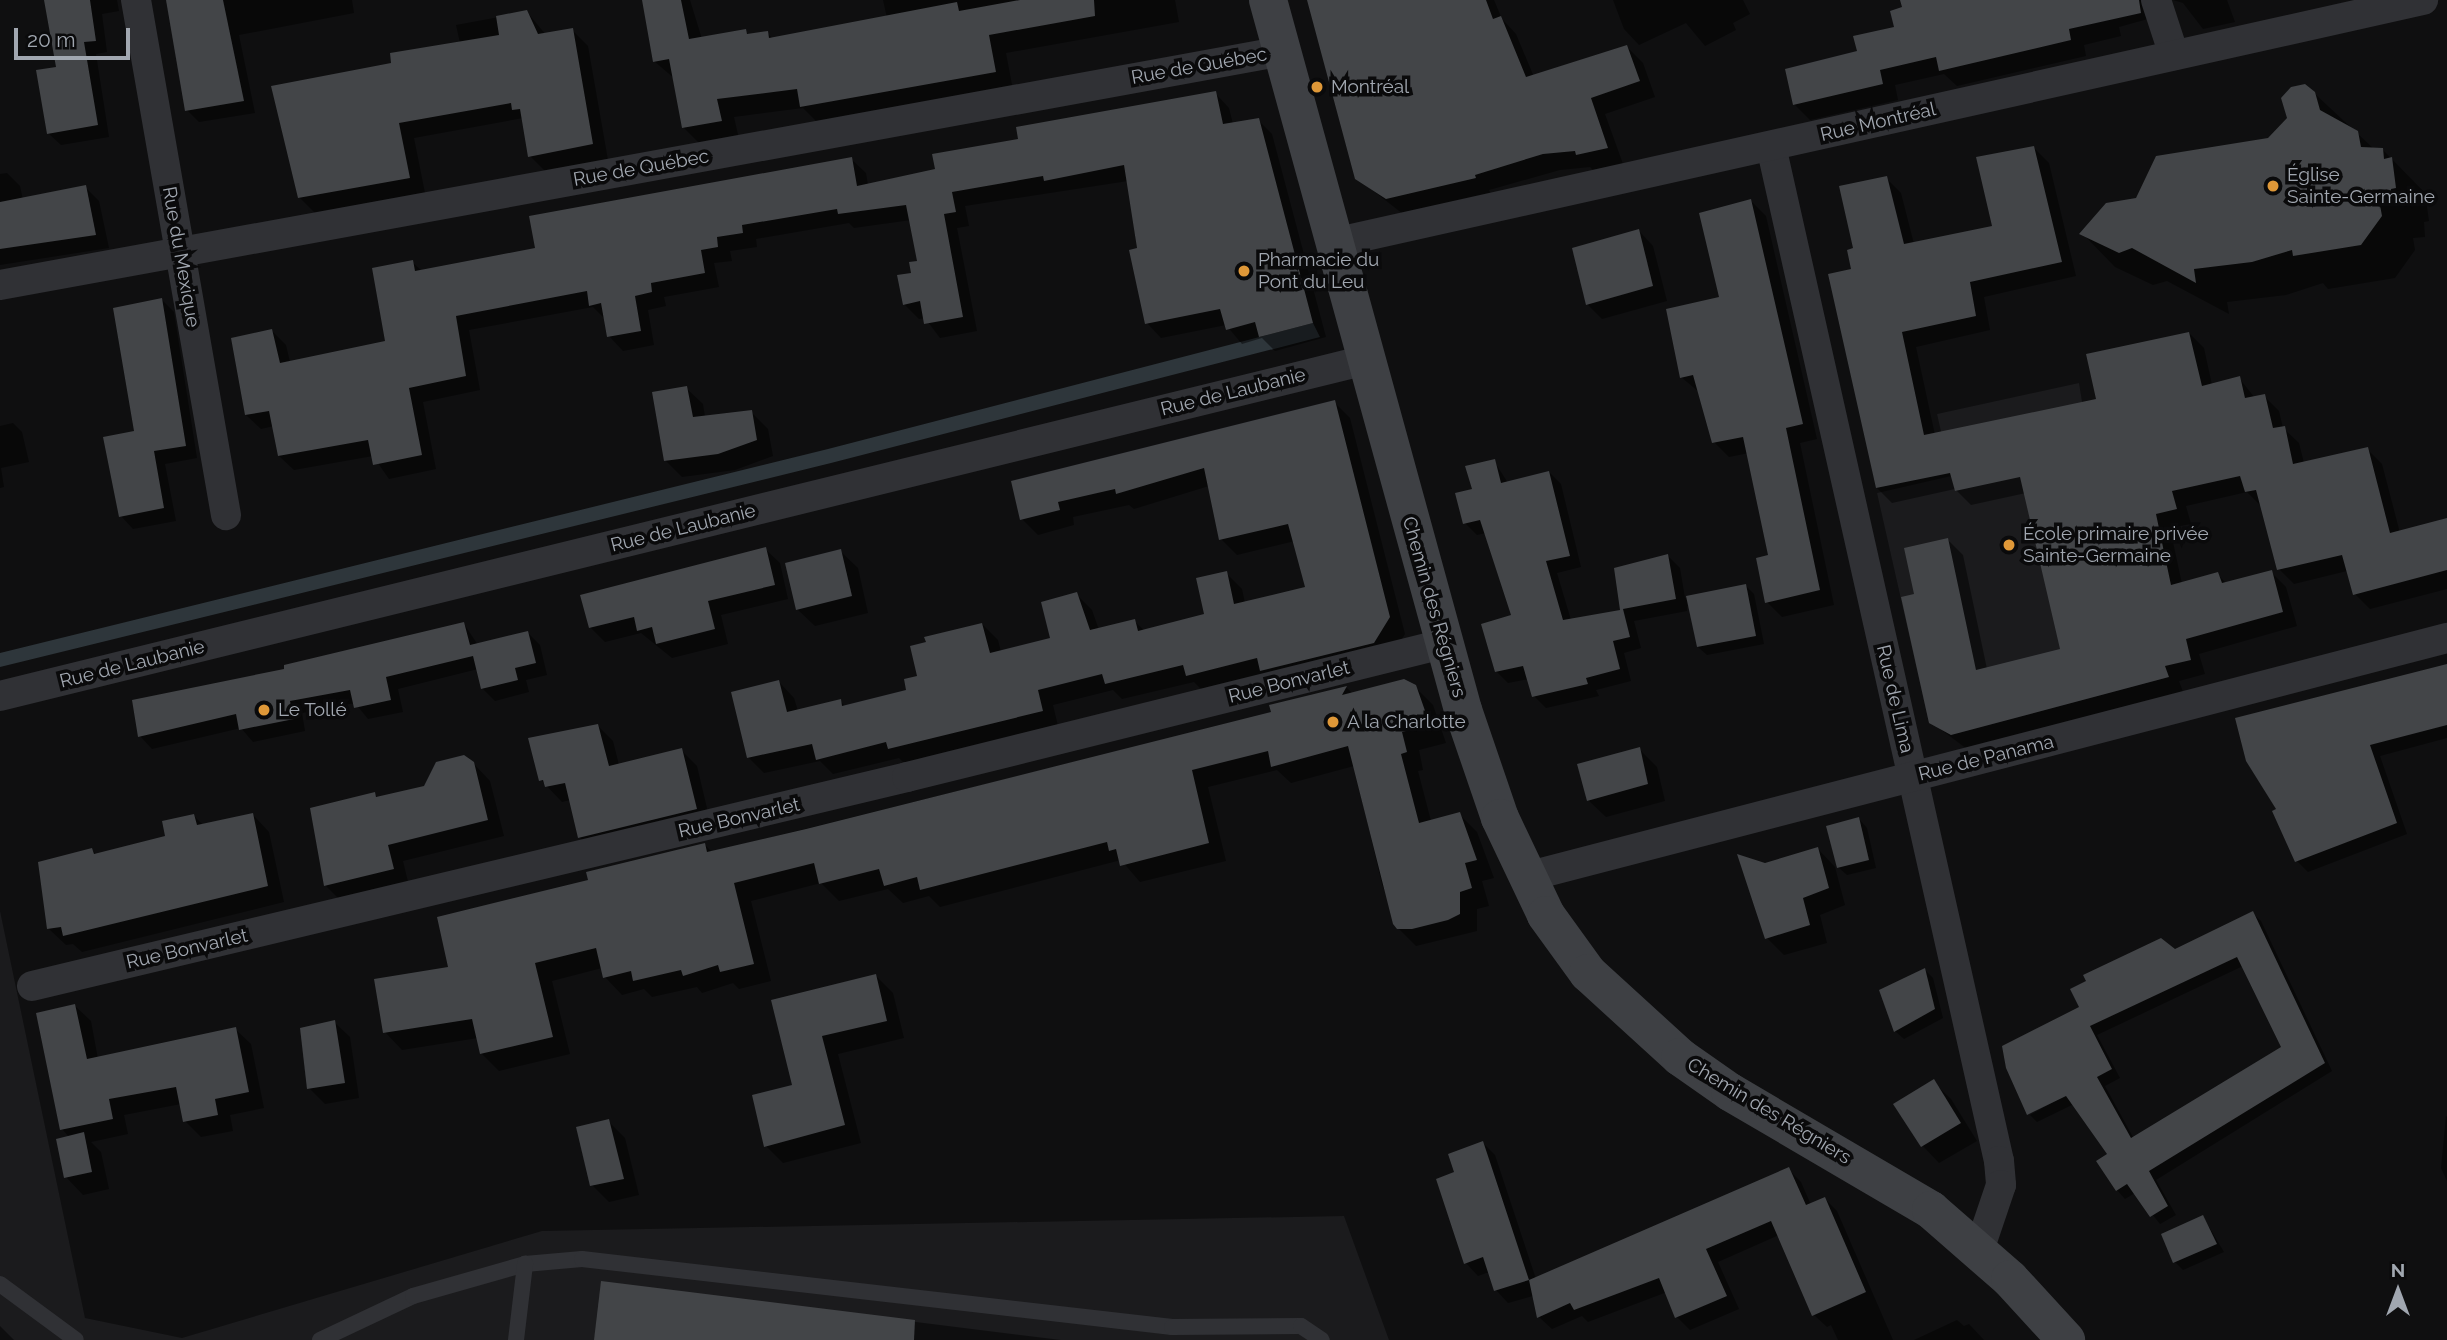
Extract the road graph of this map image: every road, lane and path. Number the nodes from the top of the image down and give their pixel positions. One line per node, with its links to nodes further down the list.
1 (136, 0): 9 (street, Rue du Mexique)
2 (1268, 0): 5 (main road, Chemin des Régniers)
3 (2155, 0): 6 (street)
4 (2423, 0): 6 (street, Rue Montréal)
5 (1282, 51): 8 (main road, Chemin des Régniers); 9 (street, Rue de Québec)
6 (2174, 55): 7 (street, Rue Montréal)
7 (1771, 146): 8 (street, Rue Montréal); 16 (street, Rue de Lima)
8 (1334, 243): 11 (main road, Chemin des Régniers)
9 (181, 251): 10 (street, Rue de Québec); 12 (street, Rue du Mexique)
10 (0, 285)
11 (1366, 360): 14 (main road, Chemin des Régniers); 15 (street, Rue de Laubanie)
12 (226, 515)
13 (2447, 638): 16 (street, Rue de Panama)
14 (1443, 643): 17 (main road, Chemin des Régniers); 18 (street, Rue Bonvarlet)
15 (0, 696)
16 (1912, 777): 17 (street, Rue de Panama); 19 (street, Rue de Lima)
17 (1526, 877): 19 (main road, Chemin des Régniers)
18 (33, 986)
19 (1979, 1250): 26 (main road, Chemin des Régniers)
20 (525, 1264): 23 (lane); 24 (lane); 25 (lane)
21 (0, 1284): 22 (lane)
22 (76, 1340)
23 (320, 1340)
24 (516, 1340)
25 (1322, 1340)
26 (2066, 1340)

